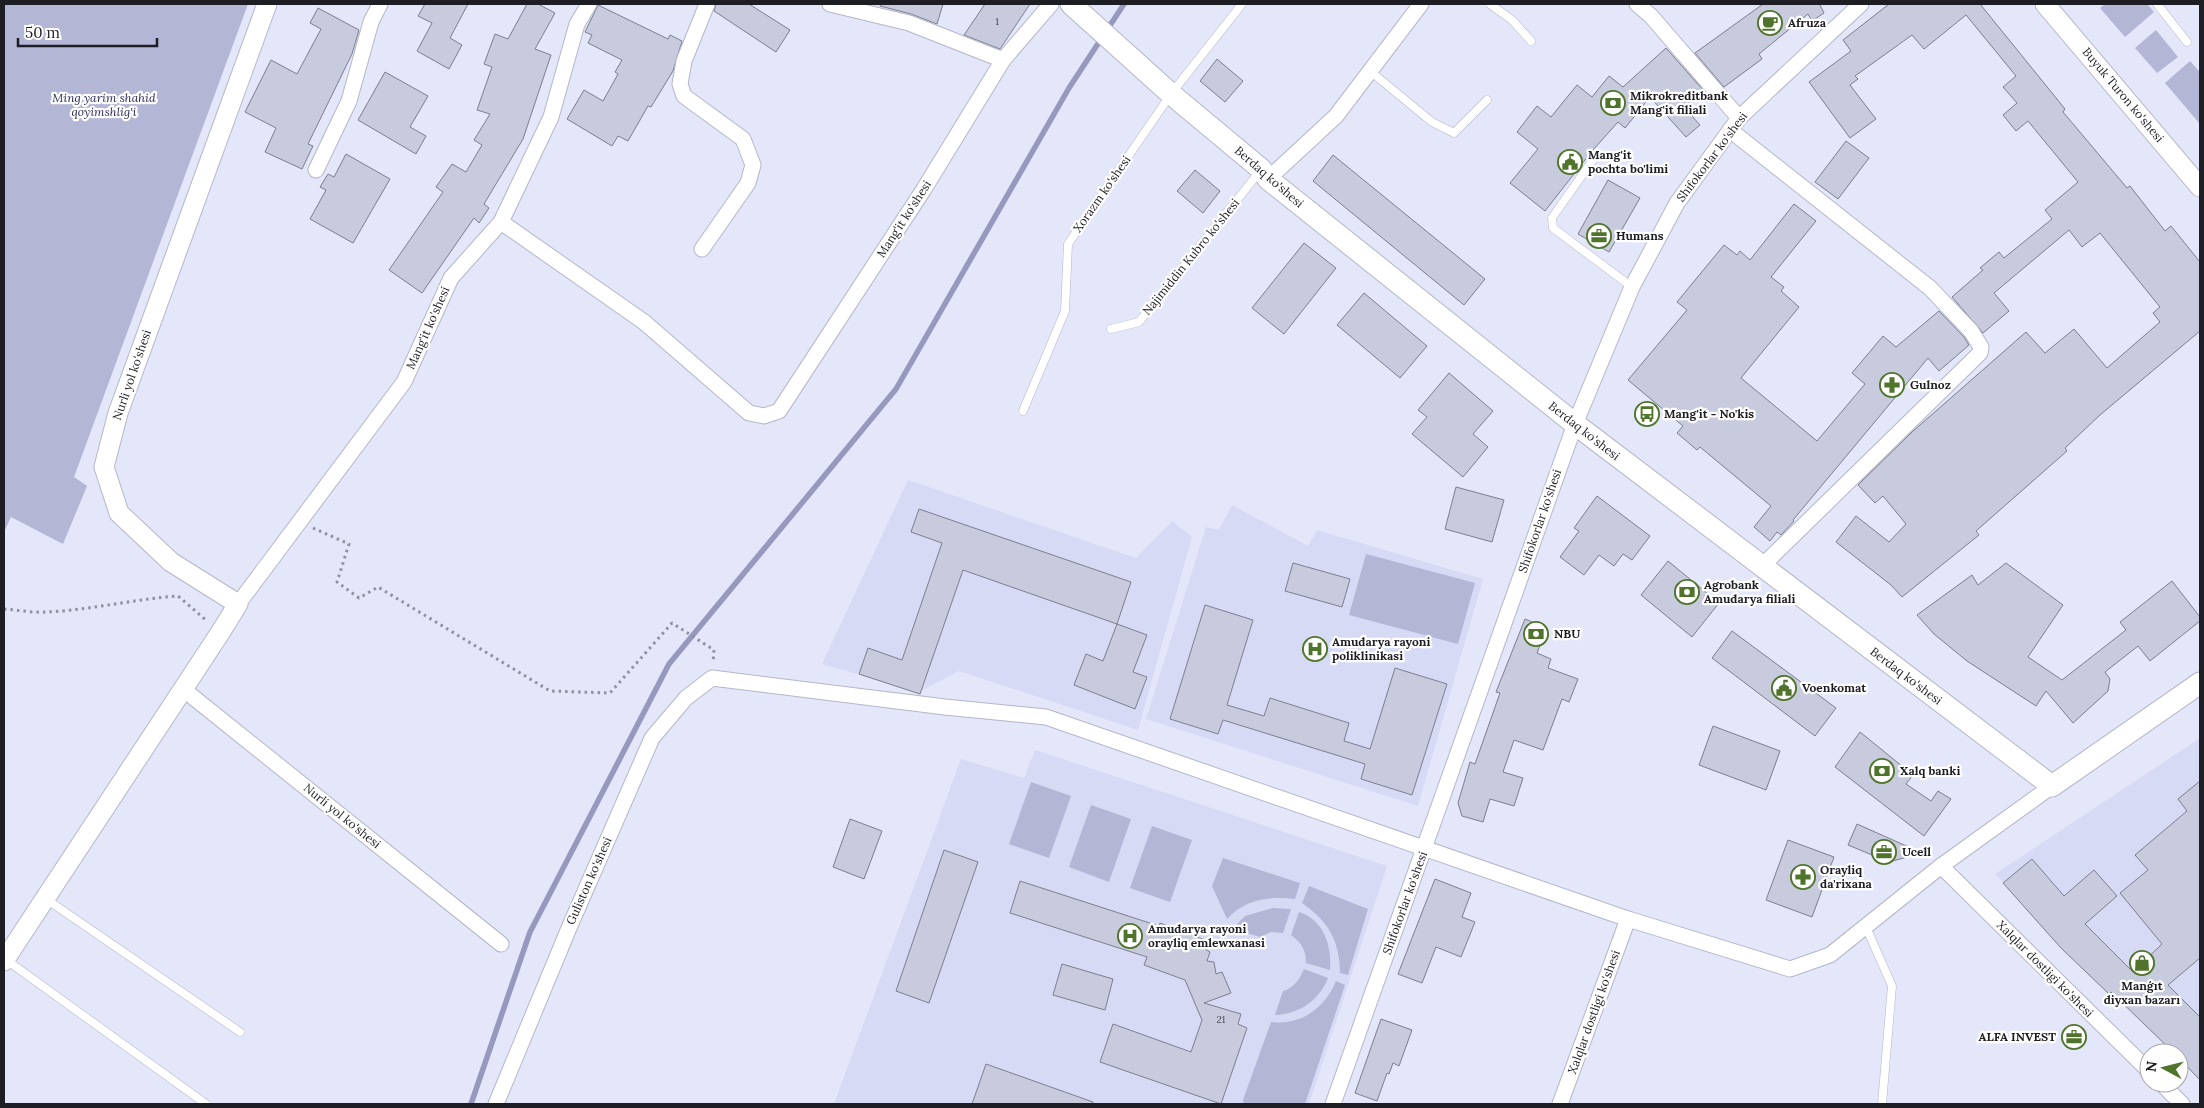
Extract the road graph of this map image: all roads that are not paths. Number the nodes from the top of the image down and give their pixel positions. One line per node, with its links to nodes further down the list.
1 (267, 4): 33 (street, Nurli yol ko'shesi)
2 (380, 4): 23 (street)
3 (589, 4): 26 (street, Mang'it ko'shesi)
4 (706, 4): 27 (street)
5 (830, 4): 17 (street)
6 (1051, 4): 17 (street, Mang'it ko'shesi)
7 (1071, 4): 19 (main road, Berdaq ko'shesi)
8 (1242, 4): 19 (lane, Xorazm ko'shesi)
9 (1422, 4): 18 (street, Najimiddin Kubro ko'shesi)
10 (1490, 4): 15 (lane)
11 (1637, 4): 21 (street)
12 (1861, 4): 21 (street, Shifokorlar ko'shesi)
13 (2045, 4): 25 (street, Buyuk Turon ko'shesi)
14 (2157, 4): 16 (lane)
15 (1531, 41)
16 (2187, 42)
17 (1003, 60): 26 (street, Mang'it ko'shesi)
18 (1370, 71): 20 (lane); 24 (street, Najimiddin Kubro ko'shesi)
19 (1171, 94): 24 (main road, Berdaq ko'shesi); 30 (lane, Xorazm ko'shesi)
20 (1487, 100)
21 (1735, 124): 28 (street, Shifokorlar ko'shesi); 32 (street)
22 (1598, 154): 28 (lane)
23 (316, 170)
24 (1265, 174): 29 (lane, Najimiddin Kubro ko'shesi); 31 (main road, Berdaq ko'shesi)
25 (2200, 187)
26 (501, 222): 33 (street, Mang'it ko'shesi)
27 (702, 248)
28 (1632, 288): 31 (street, Shifokorlar ko'shesi)
29 (1111, 329)
30 (1023, 411)
31 (1574, 424): 32 (main road, Berdaq ko'shesi); 37 (street, Shifokorlar ko'shesi)
32 (1761, 567): 36 (main road, Berdaq ko'shesi)
33 (238, 604): 35 (street)
34 (2200, 683): 36 (main road)
35 (183, 689): 39 (street); 42 (street, Nurli yol ko'shesi)
36 (2052, 786): 38 (street)
37 (1425, 847): 40 (street); 48 (street, Guliston ko'shesi); 49 (street, Shifokorlar ko'shesi)
38 (1941, 866): 41 (street); 45 (street, Xalqlar dostligi ko'shesi)
39 (45, 898): 43 (street); 44 (lane)
40 (1628, 919): 41 (street); 50 (street, Xalqlar dostligi ko'shesi)
41 (1866, 927): 51 (lane)
42 (501, 944)
43 (4, 960): 47 (lane)
44 (240, 1032)
45 (2139, 1061)
46 (2171, 1093): 52 (street)
47 (206, 1104)
48 (496, 1104)
49 (1333, 1104)
50 (1560, 1104)
51 (1882, 1104)
52 (2182, 1104)

